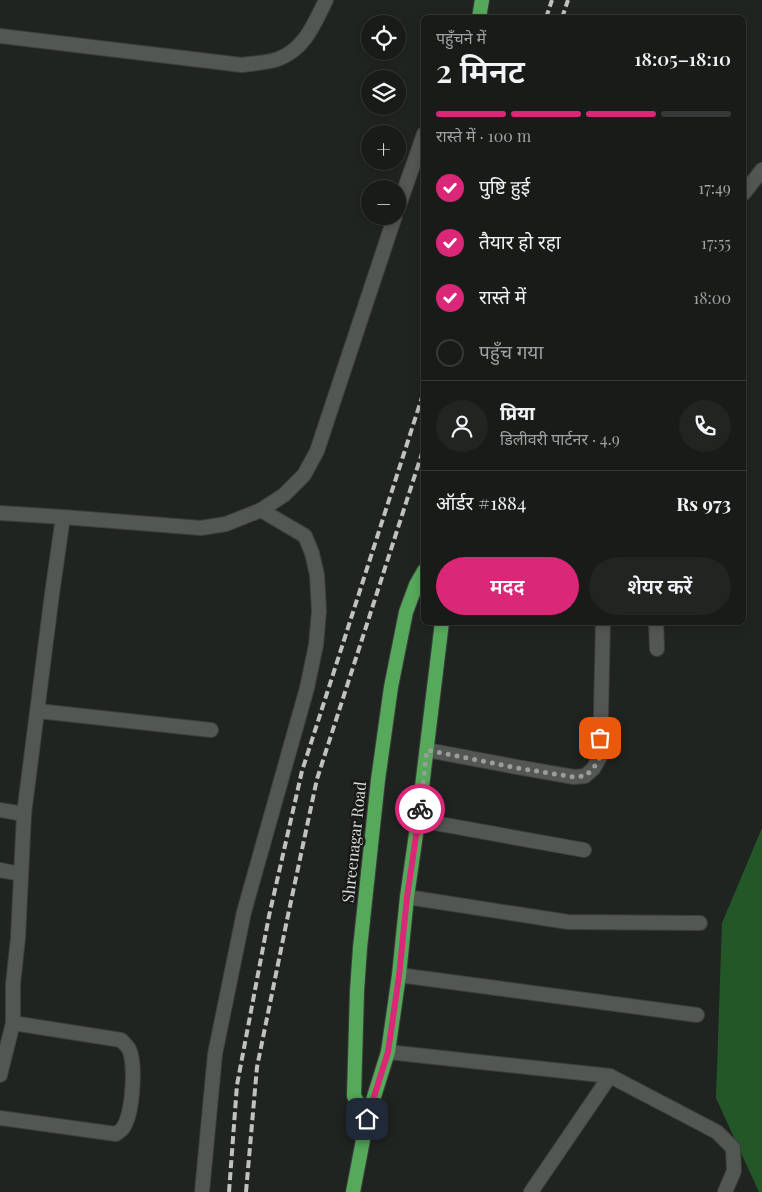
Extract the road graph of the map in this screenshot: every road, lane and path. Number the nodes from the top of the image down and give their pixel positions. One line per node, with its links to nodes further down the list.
1 (326, 0): 4 (street)
2 (482, 0): 3 (highway)
3 (480, 15)
4 (0, 36)
5 (421, 143): 7 (street)
6 (762, 170): 8 (street)
7 (406, 185)
8 (746, 190)
9 (392, 225): 10 (street)
10 (261, 510): 12 (street); 38 (street)
11 (0, 514): 12 (street)
12 (63, 517): 18 (street)
13 (421, 576): 37 (highway, Shreenagar Road)
14 (442, 625): 20 (highway)
15 (603, 625): 20 (street)
16 (656, 625): 17 (street)
17 (657, 649)
18 (38, 711): 19 (street); 22 (street)
19 (211, 730)
20 (427, 750): 23 (highway)
21 (0, 810): 22 (street)
22 (24, 814): 26 (street)
23 (418, 820): 24 (street); 27 (highway)
24 (584, 850)
25 (0, 870): 26 (street)
26 (21, 874): 30 (street)
27 (407, 897): 28 (street); 29 (highway)
28 (700, 923)
29 (399, 976): 31 (street); 33 (highway)
30 (7, 982): 32 (street)
31 (697, 1016)
32 (13, 1023): 34 (street); 36 (street)
33 (388, 1052): 35 (street); 37 (highway)
34 (0, 1075)
35 (610, 1076): 40 (street); 41 (street)
36 (0, 1118)
37 (367, 1119): 39 (highway)
38 (202, 1192)
39 (353, 1192)
40 (531, 1192)
41 (725, 1192)

